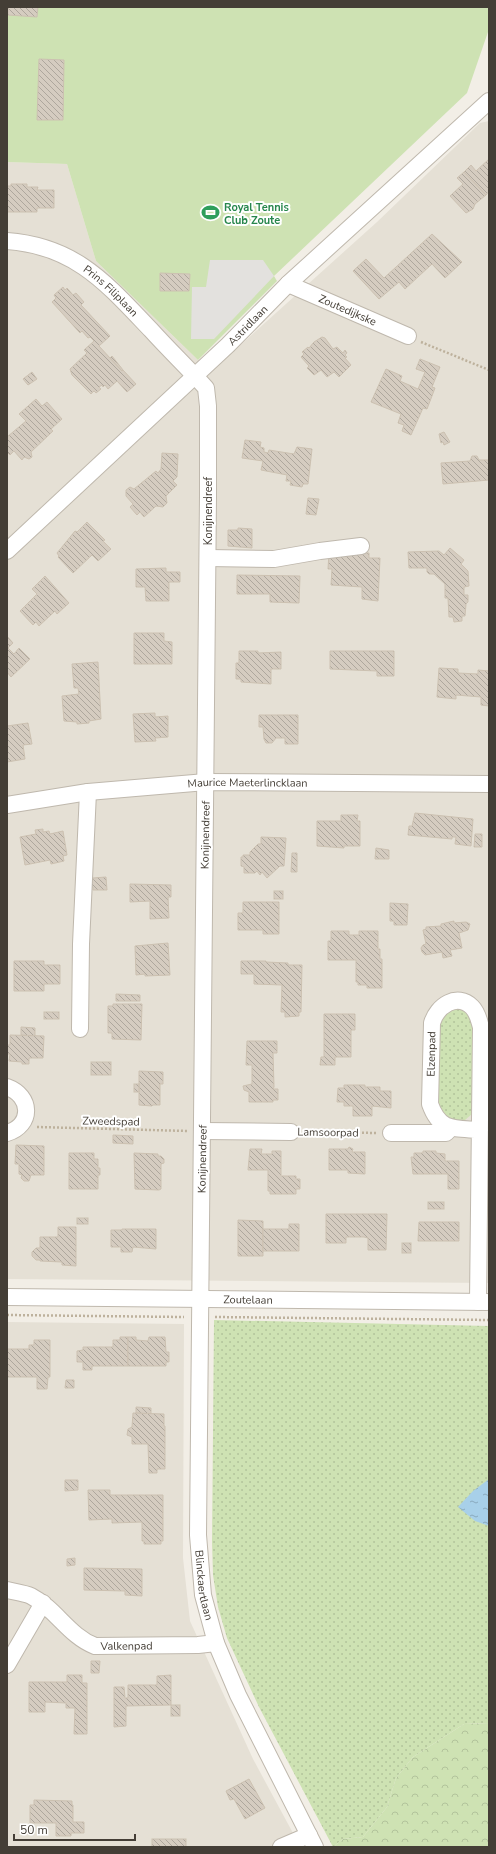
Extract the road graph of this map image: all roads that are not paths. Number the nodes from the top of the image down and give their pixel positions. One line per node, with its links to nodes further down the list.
1 (489, 101): 3 (street, Astridlaan)
2 (7, 241): 5 (street, Prins Filiplaan)
3 (288, 284): 4 (street, Zoutedijkske); 5 (street, Astridlaan)
4 (408, 336)
5 (195, 375): 7 (street, Astridlaan); 8 (street, Konijnendreef)
6 (361, 546): 8 (street)
7 (7, 551)
8 (208, 558): 9 (street, Konijnendreef)
9 (206, 782): 10 (street, Maurice Maeterlincklaan); 11 (street, Maurice Maeterlincklaan); 17 (street, Konijnendreef)
10 (489, 784)
11 (88, 792): 12 (street, Maurice Maeterlincklaan); 13 (street)
12 (7, 805)
13 (80, 1029)
14 (7, 1087): 20 (street)
15 (451, 1128): 16 (street); 16 (street, Elzenpad); 19 (street)
16 (480, 1130): 23 (street, Elzenpad)
17 (202, 1131): 18 (street, Lamsoorpad); 22 (street, Konijnendreef)
18 (291, 1132)
19 (391, 1133)
20 (7, 1134)
21 (7, 1297): 22 (street, Zoutelaan)
22 (200, 1299): 23 (street, Zoutelaan); 26 (street, Blinckaertlaan)
23 (484, 1302)
24 (7, 1590): 25 (street, Valkenpad)
25 (43, 1603): 26 (street, Valkenpad); 27 (street)
26 (216, 1643): 28 (street, Blinckaertlaan)
27 (7, 1665)
28 (312, 1841): 29 (street)
29 (281, 1847)

